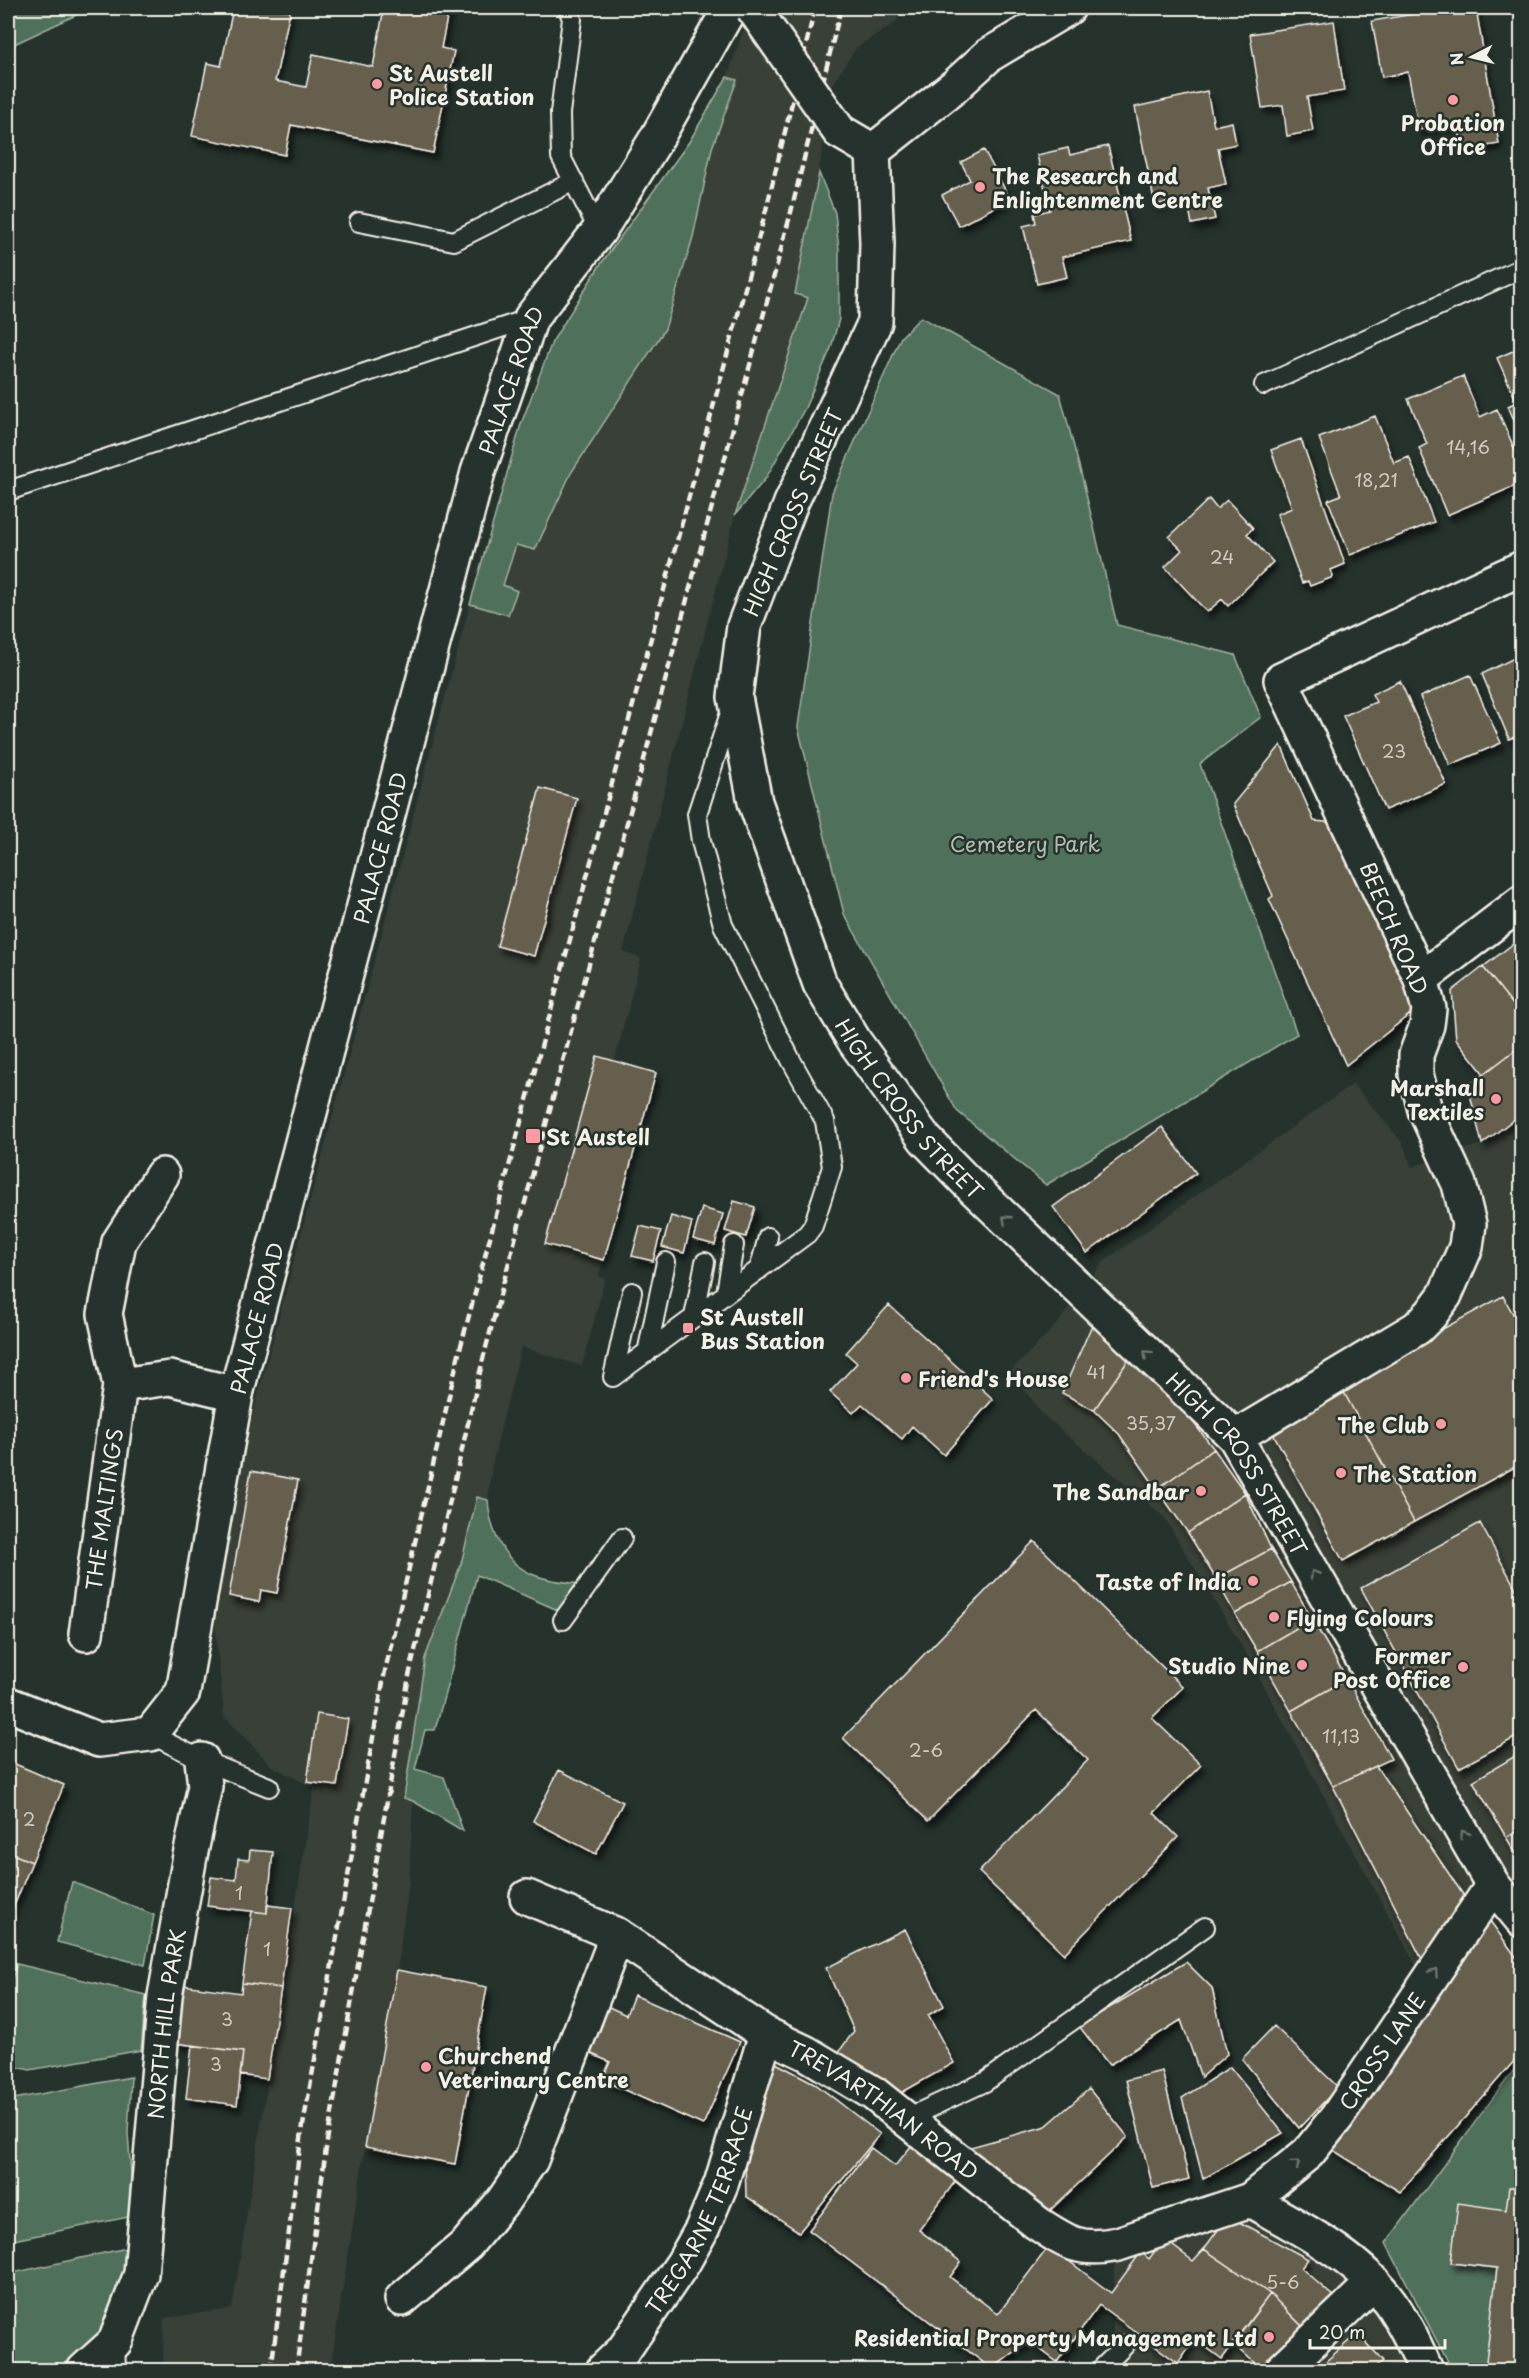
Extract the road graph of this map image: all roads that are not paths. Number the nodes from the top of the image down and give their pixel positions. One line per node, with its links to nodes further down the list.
1 (568, 8): 6 (lane)
2 (730, 8): 8 (street, PALACE ROAD)
3 (753, 8): 5 (street, bridge)
4 (1068, 8): 5 (street)
5 (873, 152): 14 (street, HIGH CROSS STREET)
6 (574, 181): 7 (lane); 8 (lane)
7 (359, 222)
8 (598, 231): 10 (street, PALACE ROAD)
9 (1521, 268): 11 (lane)
10 (531, 318): 12 (lane); 28 (street, PALACE ROAD)
11 (1264, 385)
12 (8, 491)
13 (1521, 568): 16 (street, BEECH ROAD)
14 (735, 697): 22 (lane); 29 (street, HIGH CROSS STREET, one-way to 14)
15 (1521, 902): 16 (street)
16 (1421, 980): 29 (street, BEECH ROAD)
17 (162, 1175): 27 (street, THE MALTINGS)
18 (768, 1237): 22 (lane)
19 (734, 1245): 24 (lane)
20 (666, 1262): 26 (lane)
21 (705, 1262): 25 (lane)
22 (759, 1270): 24 (lane)
23 (632, 1292): 26 (lane)
24 (726, 1293): 25 (lane)
25 (694, 1317): 26 (lane)
26 (647, 1353)
27 (120, 1385): 28 (street); 32 (street, THE MALTINGS)
28 (236, 1394): 34 (street, PALACE ROAD)
29 (1235, 1437): 37 (street, HIGH CROSS STREET, one-way to 29)
30 (622, 1538): 31 (lane)
31 (562, 1620)
32 (86, 1634)
33 (8, 1704): 34 (street)
34 (150, 1734): 35 (lane)
35 (202, 1760): 36 (lane); 48 (street, NORTH HILL PARK)
36 (268, 1787)
37 (1493, 1885): 39 (street, HIGH CROSS STREET); 44 (street, CROSS LANE, one-way to 37)
38 (527, 1897): 41 (street, TREVARTHIAN ROAD)
39 (1521, 1920)
40 (1205, 1927): 43 (lane)
41 (617, 1935): 42 (street, TREVARTHIAN ROAD); 46 (street)
42 (766, 2034): 43 (street, TREVARTHIAN ROAD); 50 (street, TREGARNE TERRACE)
43 (906, 2118): 44 (street, TREVARTHIAN ROAD)
44 (1250, 2200): 45 (street)
45 (1374, 2282): 52 (street); 53 (street)
46 (402, 2299)
47 (1125, 2345): 51 (lane)
48 (115, 2356): 49 (street, NORTH HILL PARK)
49 (84, 2370)
50 (603, 2370)
51 (1100, 2370)
52 (1282, 2370)
53 (1426, 2370)

